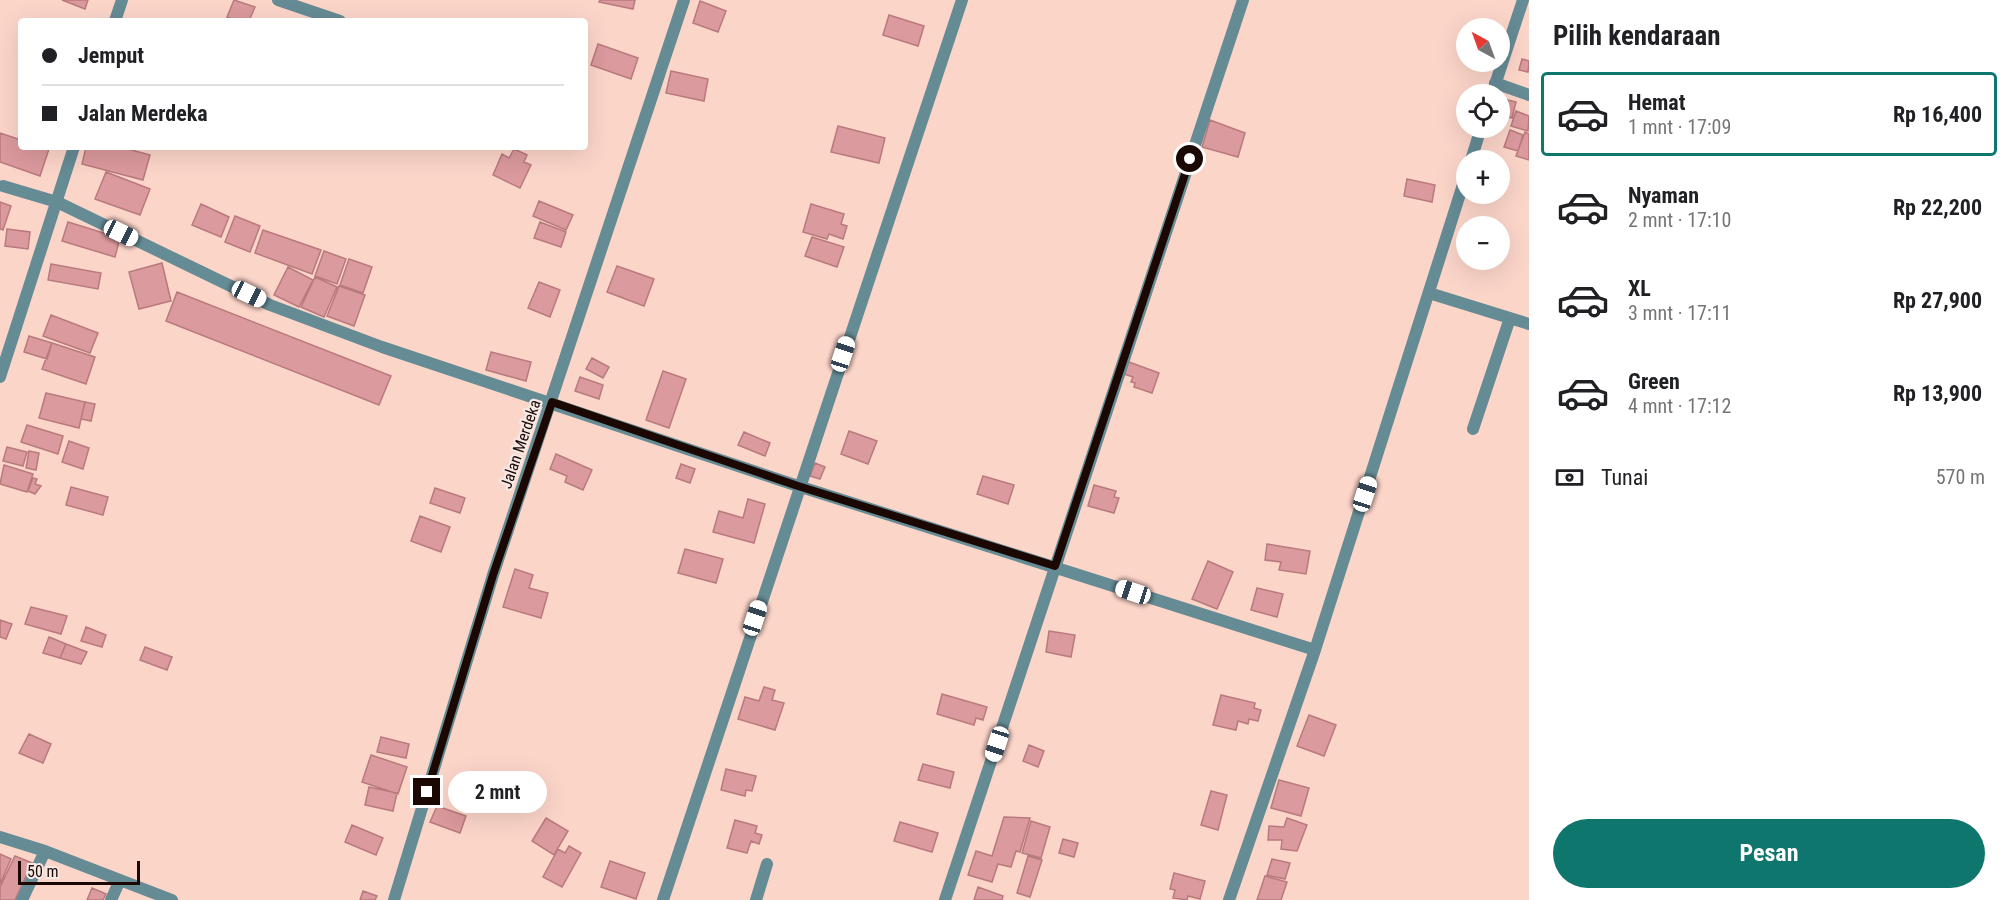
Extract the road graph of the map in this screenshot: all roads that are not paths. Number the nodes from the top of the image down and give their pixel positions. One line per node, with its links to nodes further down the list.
1 (122, 0): 7 (street)
2 (278, 0): 8 (street)
3 (684, 0): 20 (street, Jalan Merdeka)
4 (962, 0): 22 (street)
5 (1243, 0): 23 (street)
6 (1523, 0): 9 (street)
7 (116, 18)
8 (331, 18)
9 (1495, 84)
10 (1510, 92): 11 (street)
11 (1529, 95)
12 (73, 150): 14 (street)
13 (3, 186): 14 (street)
14 (57, 202): 19 (street); 20 (street)
15 (1457, 204): 16 (street)
16 (1428, 293): 17 (street); 24 (street)
17 (1510, 318): 18 (street); 21 (street)
18 (1529, 324)
19 (0, 377)
20 (552, 402): 22 (street); 32 (street, Jalan Merdeka)
21 (1473, 429)
22 (798, 486): 23 (street); 33 (street)
23 (1055, 566): 24 (street); 35 (street)
24 (1315, 650): 36 (street)
25 (0, 837): 26 (street)
26 (45, 851): 28 (street); 29 (street)
27 (767, 864): 34 (street)
28 (120, 880): 30 (street); 31 (street)
29 (22, 900)
30 (111, 900)
31 (172, 900)
32 (394, 900)
33 (663, 900)
34 (756, 900)
35 (945, 900)
36 (1229, 900)

